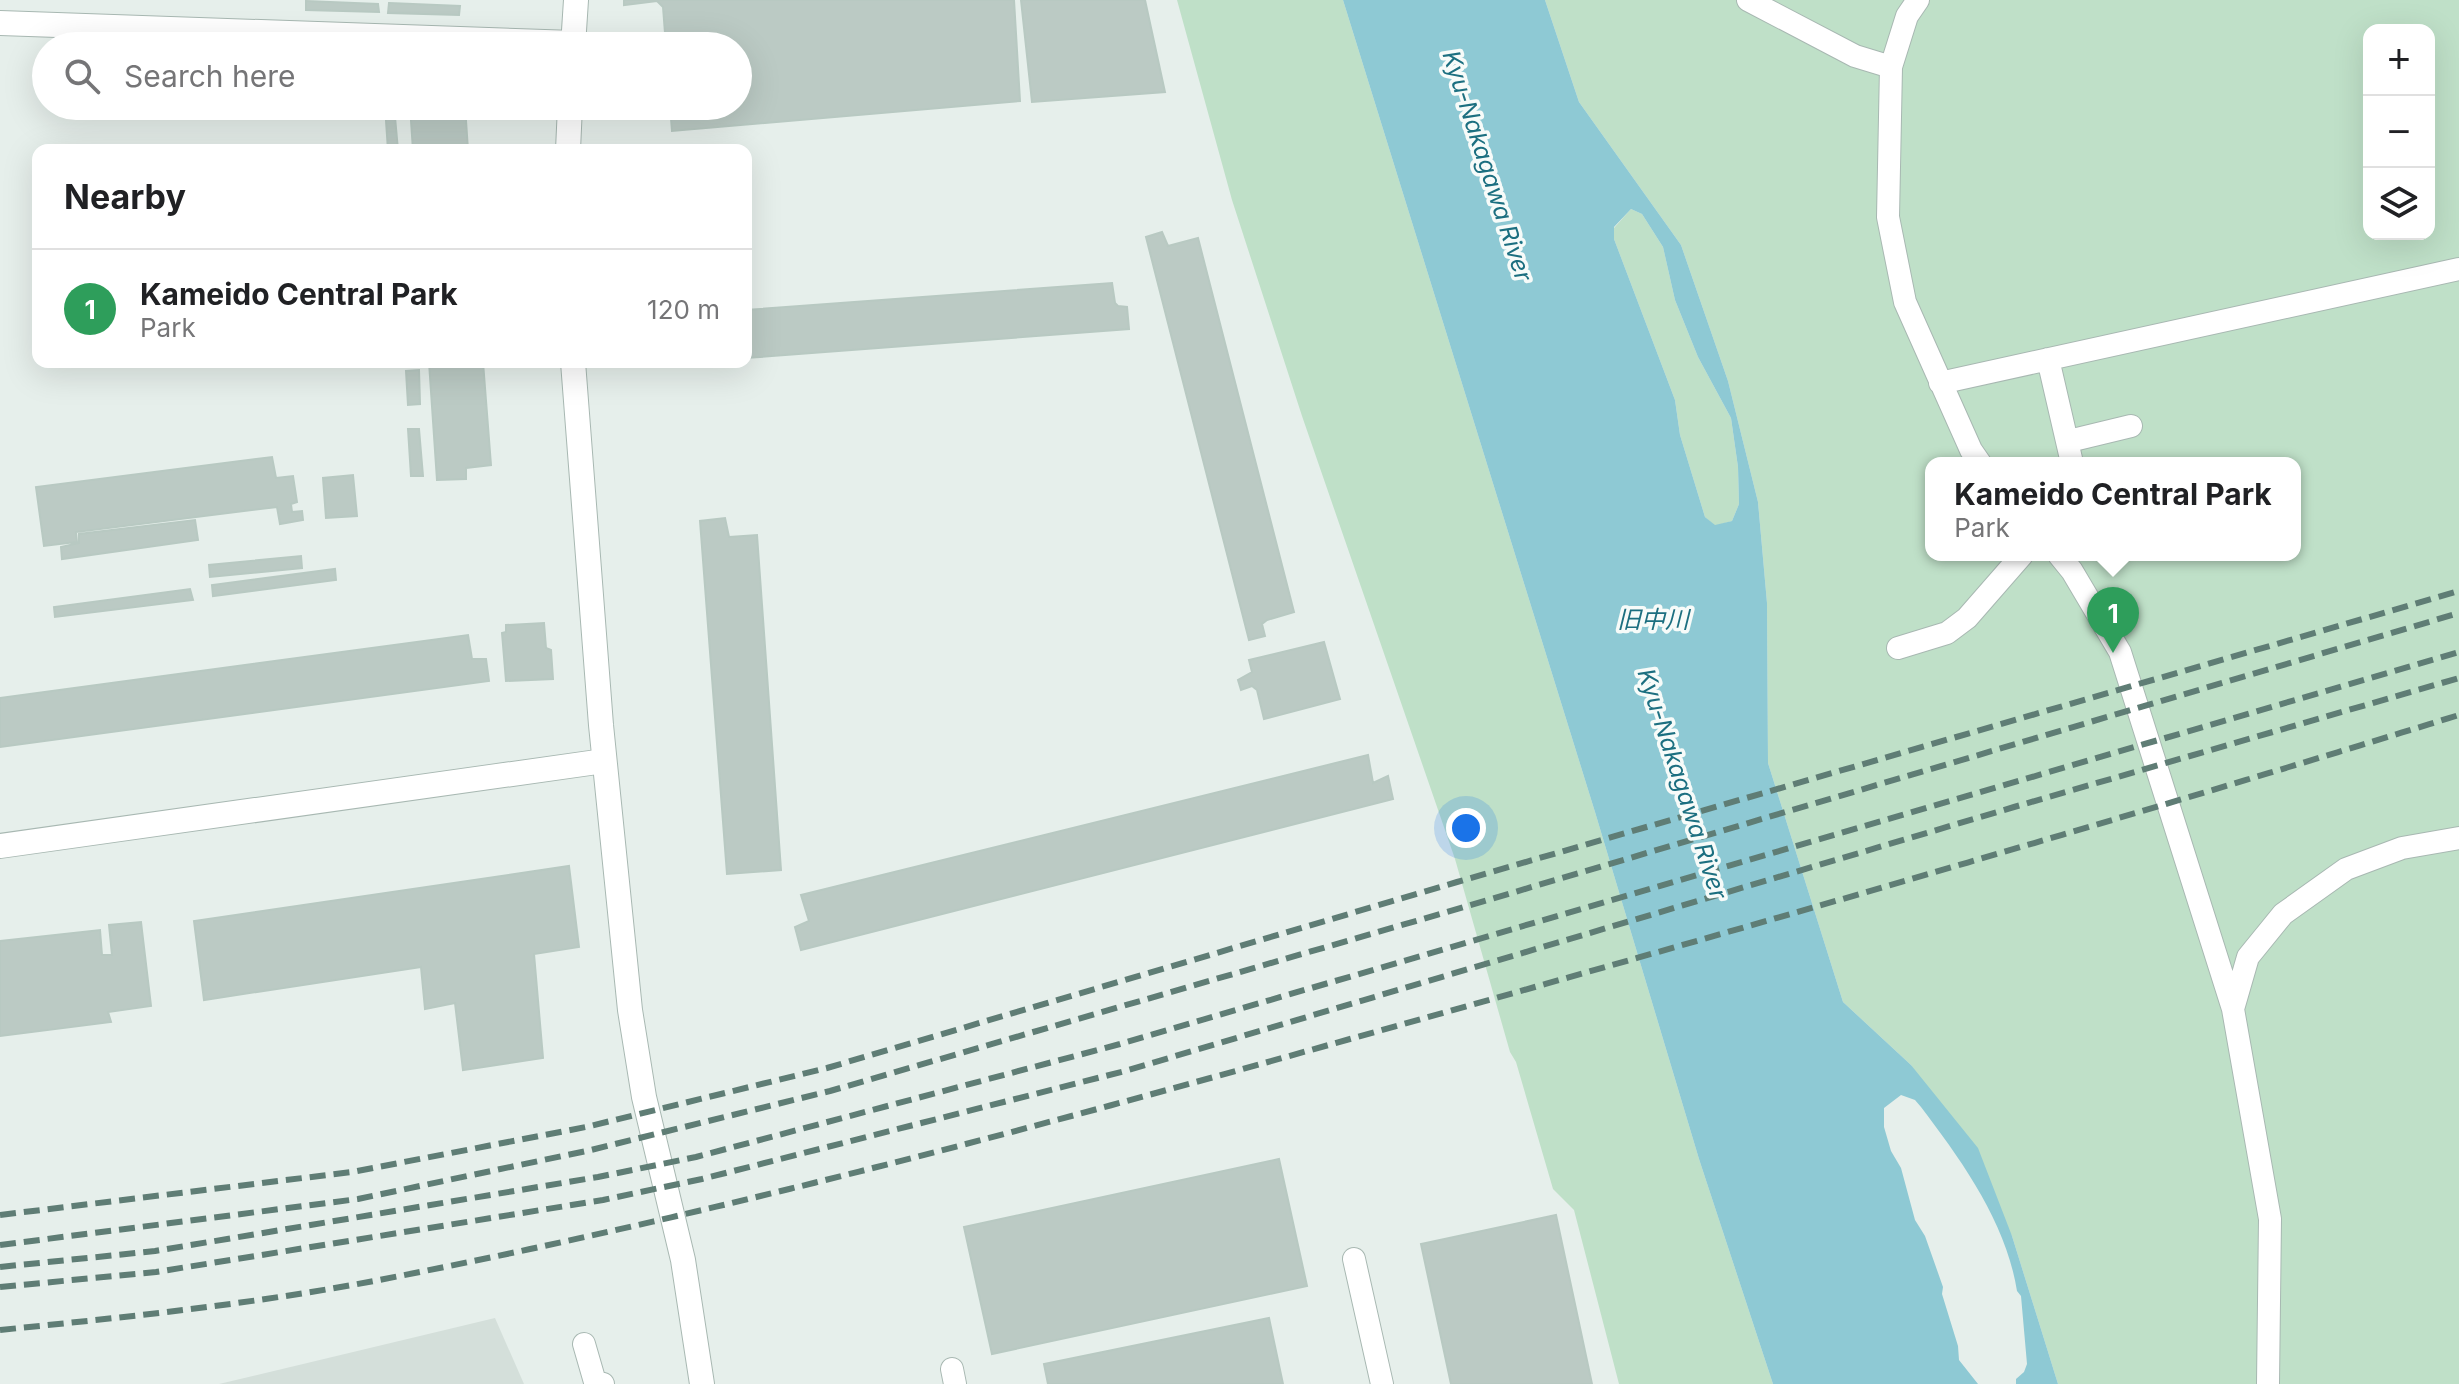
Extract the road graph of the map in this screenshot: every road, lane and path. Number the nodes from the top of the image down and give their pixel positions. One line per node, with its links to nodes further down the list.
1 (576, 0): 6 (street)
2 (1748, 0): 7 (lane)
3 (1918, 0): 7 (lane)
4 (0, 23): 5 (street)
5 (235, 32)
6 (575, 32)
7 (1891, 67): 13 (lane)
8 (569, 120): 9 (street)
9 (568, 144)
10 (2459, 269): 11 (lane)
11 (2048, 359): 13 (lane); 15 (lane)
12 (573, 368): 20 (street)
13 (1940, 383): 16 (lane)
14 (2131, 426): 15 (lane)
15 (2070, 452)
16 (1976, 457)
17 (2017, 561): 19 (lane)
18 (2064, 561): 23 (lane)
19 (1898, 648)
20 (604, 761): 22 (street); 27 (street)
21 (2459, 838): 23 (lane)
22 (0, 846)
23 (2233, 1009): 29 (lane)
24 (1354, 1259): 28 (lane)
25 (584, 1344): 26 (lane)
26 (603, 1384)
27 (702, 1384)
28 (1382, 1384)
29 (2268, 1384)

